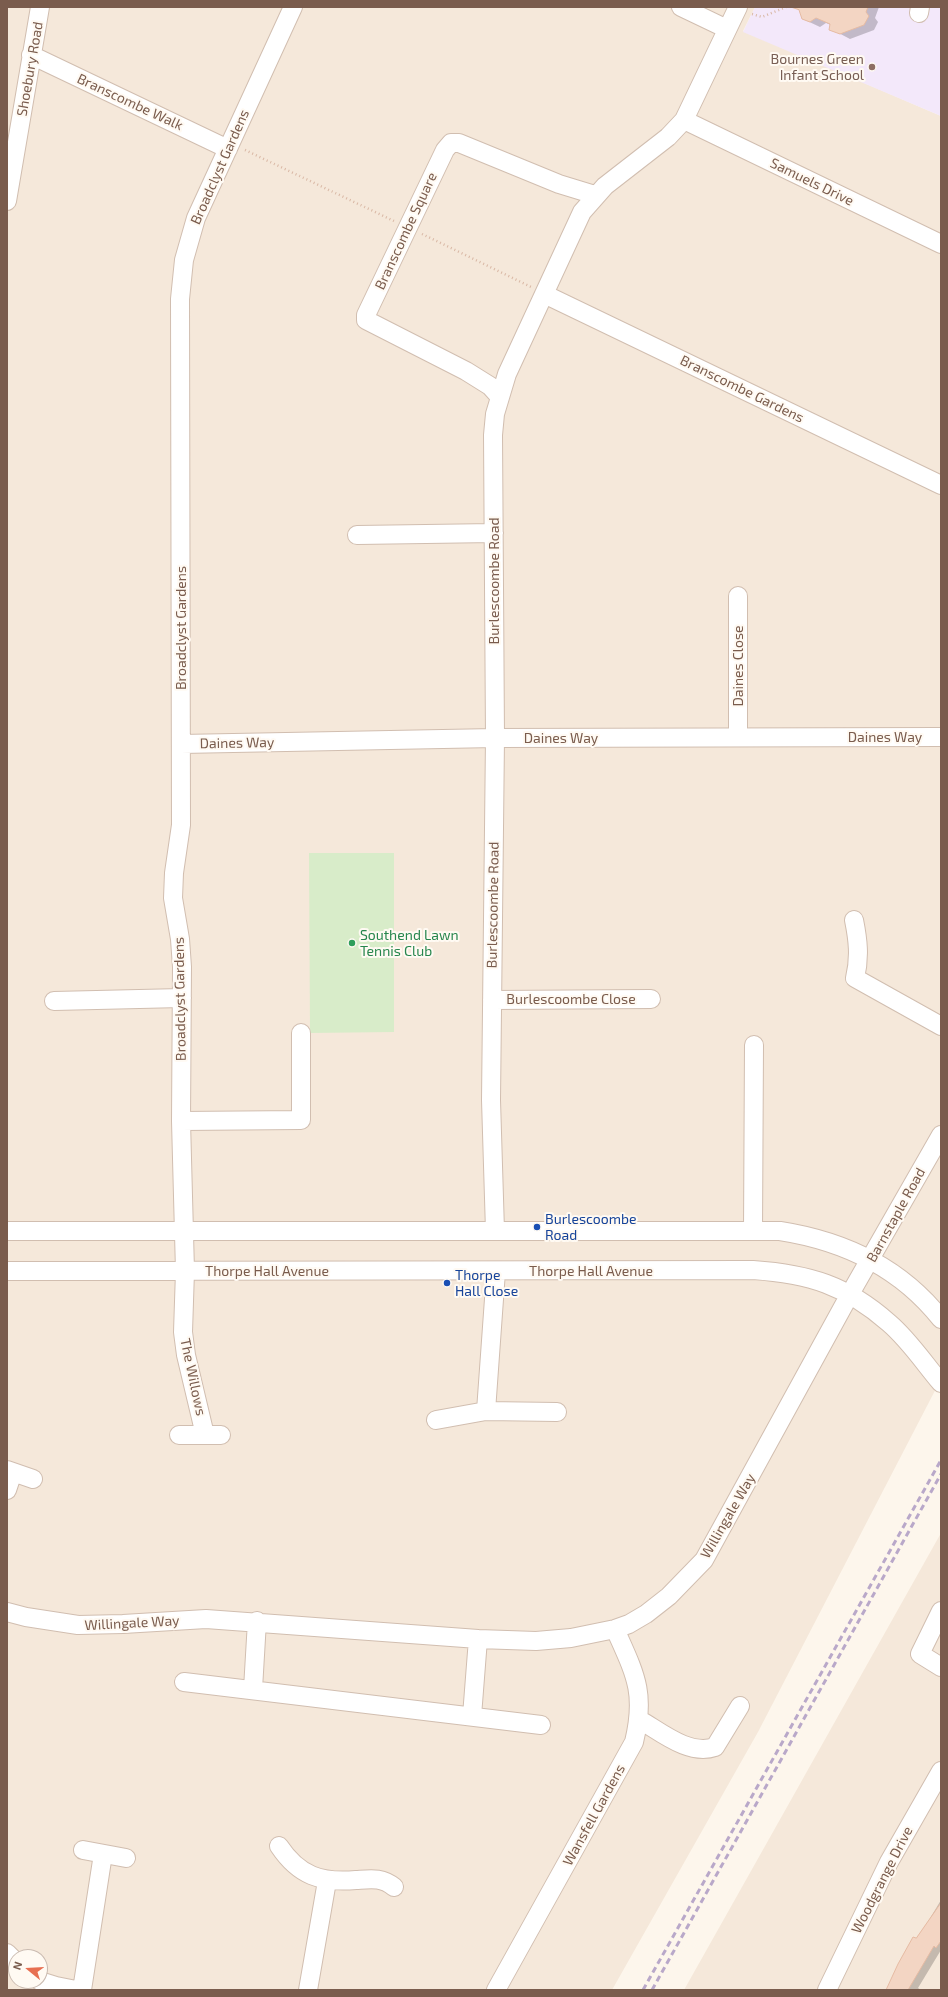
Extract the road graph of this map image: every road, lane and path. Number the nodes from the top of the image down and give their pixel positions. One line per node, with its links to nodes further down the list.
1 (40, 7): 7 (street, Shoebury Road)
2 (293, 7): 9 (street, Broadclyst Gardens)
3 (681, 7): 6 (street)
4 (786, 7): 5 (path)
5 (744, 10): 6 (street, Burlescoombe Road)
6 (727, 29): 8 (street, Burlescoombe Road)
7 (31, 55): 9 (street, Branscombe Walk); 11 (street, Shoebury Road)
8 (684, 120): 10 (street, Burlescoombe Road); 13 (street, Samuels Drive)
9 (229, 146): 12 (path); 23 (street, Broadclyst Gardens)
10 (595, 195): 12 (street, Branscombe Square); 14 (street, Burlescoombe Road)
11 (7, 201)
12 (408, 227): 14 (path); 15 (street, Branscombe Square)
13 (941, 244)
14 (544, 294): 15 (street, Burlescoombe Road); 16 (street, Branscombe Gardens)
15 (499, 396): 17 (street, Burlescoombe Road)
16 (941, 485)
17 (494, 533): 18 (street); 22 (street, Burlescoombe Road)
18 (357, 535)
19 (738, 596): 20 (street, Daines Close)
20 (738, 736): 21 (street, Daines Way); 22 (street, Daines Way)
21 (941, 737)
22 (495, 738): 23 (street, Daines Way); 27 (street, Burlescoombe Road)
23 (181, 744): 25 (street, Broadclyst Gardens)
24 (854, 920): 29 (street)
25 (182, 998): 28 (street); 32 (street, Broadclyst Gardens)
26 (651, 999): 27 (street, Burlescoombe Close)
27 (492, 1000): 36 (street, Burlescoombe Road)
28 (54, 1001)
29 (941, 1026)
30 (302, 1033): 32 (street)
31 (754, 1046): 37 (street)
32 (182, 1121): 34 (street, Broadclyst Gardens)
33 (941, 1135): 38 (street, Barnstaple Road)
34 (183, 1230): 35 (street); 36 (street); 40 (street, Broadclyst Gardens)
35 (7, 1231)
36 (495, 1231): 37 (street)
37 (753, 1231): 38 (street)
38 (872, 1260): 42 (street, Barnstaple Road); 43 (street)
39 (7, 1271): 40 (street, Thorpe Hall Avenue)
40 (184, 1271): 41 (street, Thorpe Hall Avenue); 48 (street, The Willows)
41 (496, 1271): 42 (street, Thorpe Hall Avenue); 45 (street)
42 (850, 1294): 44 (street, Thorpe Hall Avenue); 55 (street, Willingale Way)
43 (941, 1319)
44 (941, 1383)
45 (486, 1412): 46 (street); 47 (street)
46 (557, 1412)
47 (436, 1420)
48 (179, 1435)
49 (10, 1471): 50 (street); 51 (street)
50 (33, 1479)
51 (7, 1490)
52 (941, 1611): 57 (street)
53 (7, 1612): 54 (street, Willingale Way)
54 (257, 1621): 56 (street, Willingale Way); 59 (street)
55 (615, 1629): 56 (street, Willingale Way); 62 (street, Wansfell Gardens)
56 (478, 1639): 61 (street)
57 (941, 1667)
58 (184, 1682): 59 (street)
59 (253, 1690): 61 (street)
60 (740, 1706): 62 (street)
61 (472, 1716): 63 (street)
62 (640, 1720): 75 (street, Wansfell Gardens)
63 (541, 1725)
64 (941, 1771): 76 (street, Woodgrange Drive)
65 (279, 1846): 69 (street)
66 (83, 1850): 67 (street)
67 (103, 1854): 68 (street); 73 (street)
68 (126, 1858)
69 (327, 1881): 70 (street); 74 (street)
70 (394, 1886)
71 (48, 1984): 72 (street)
72 (76, 1990)
73 (82, 1990)
74 (308, 1990)
75 (496, 1990)
76 (826, 1990)

